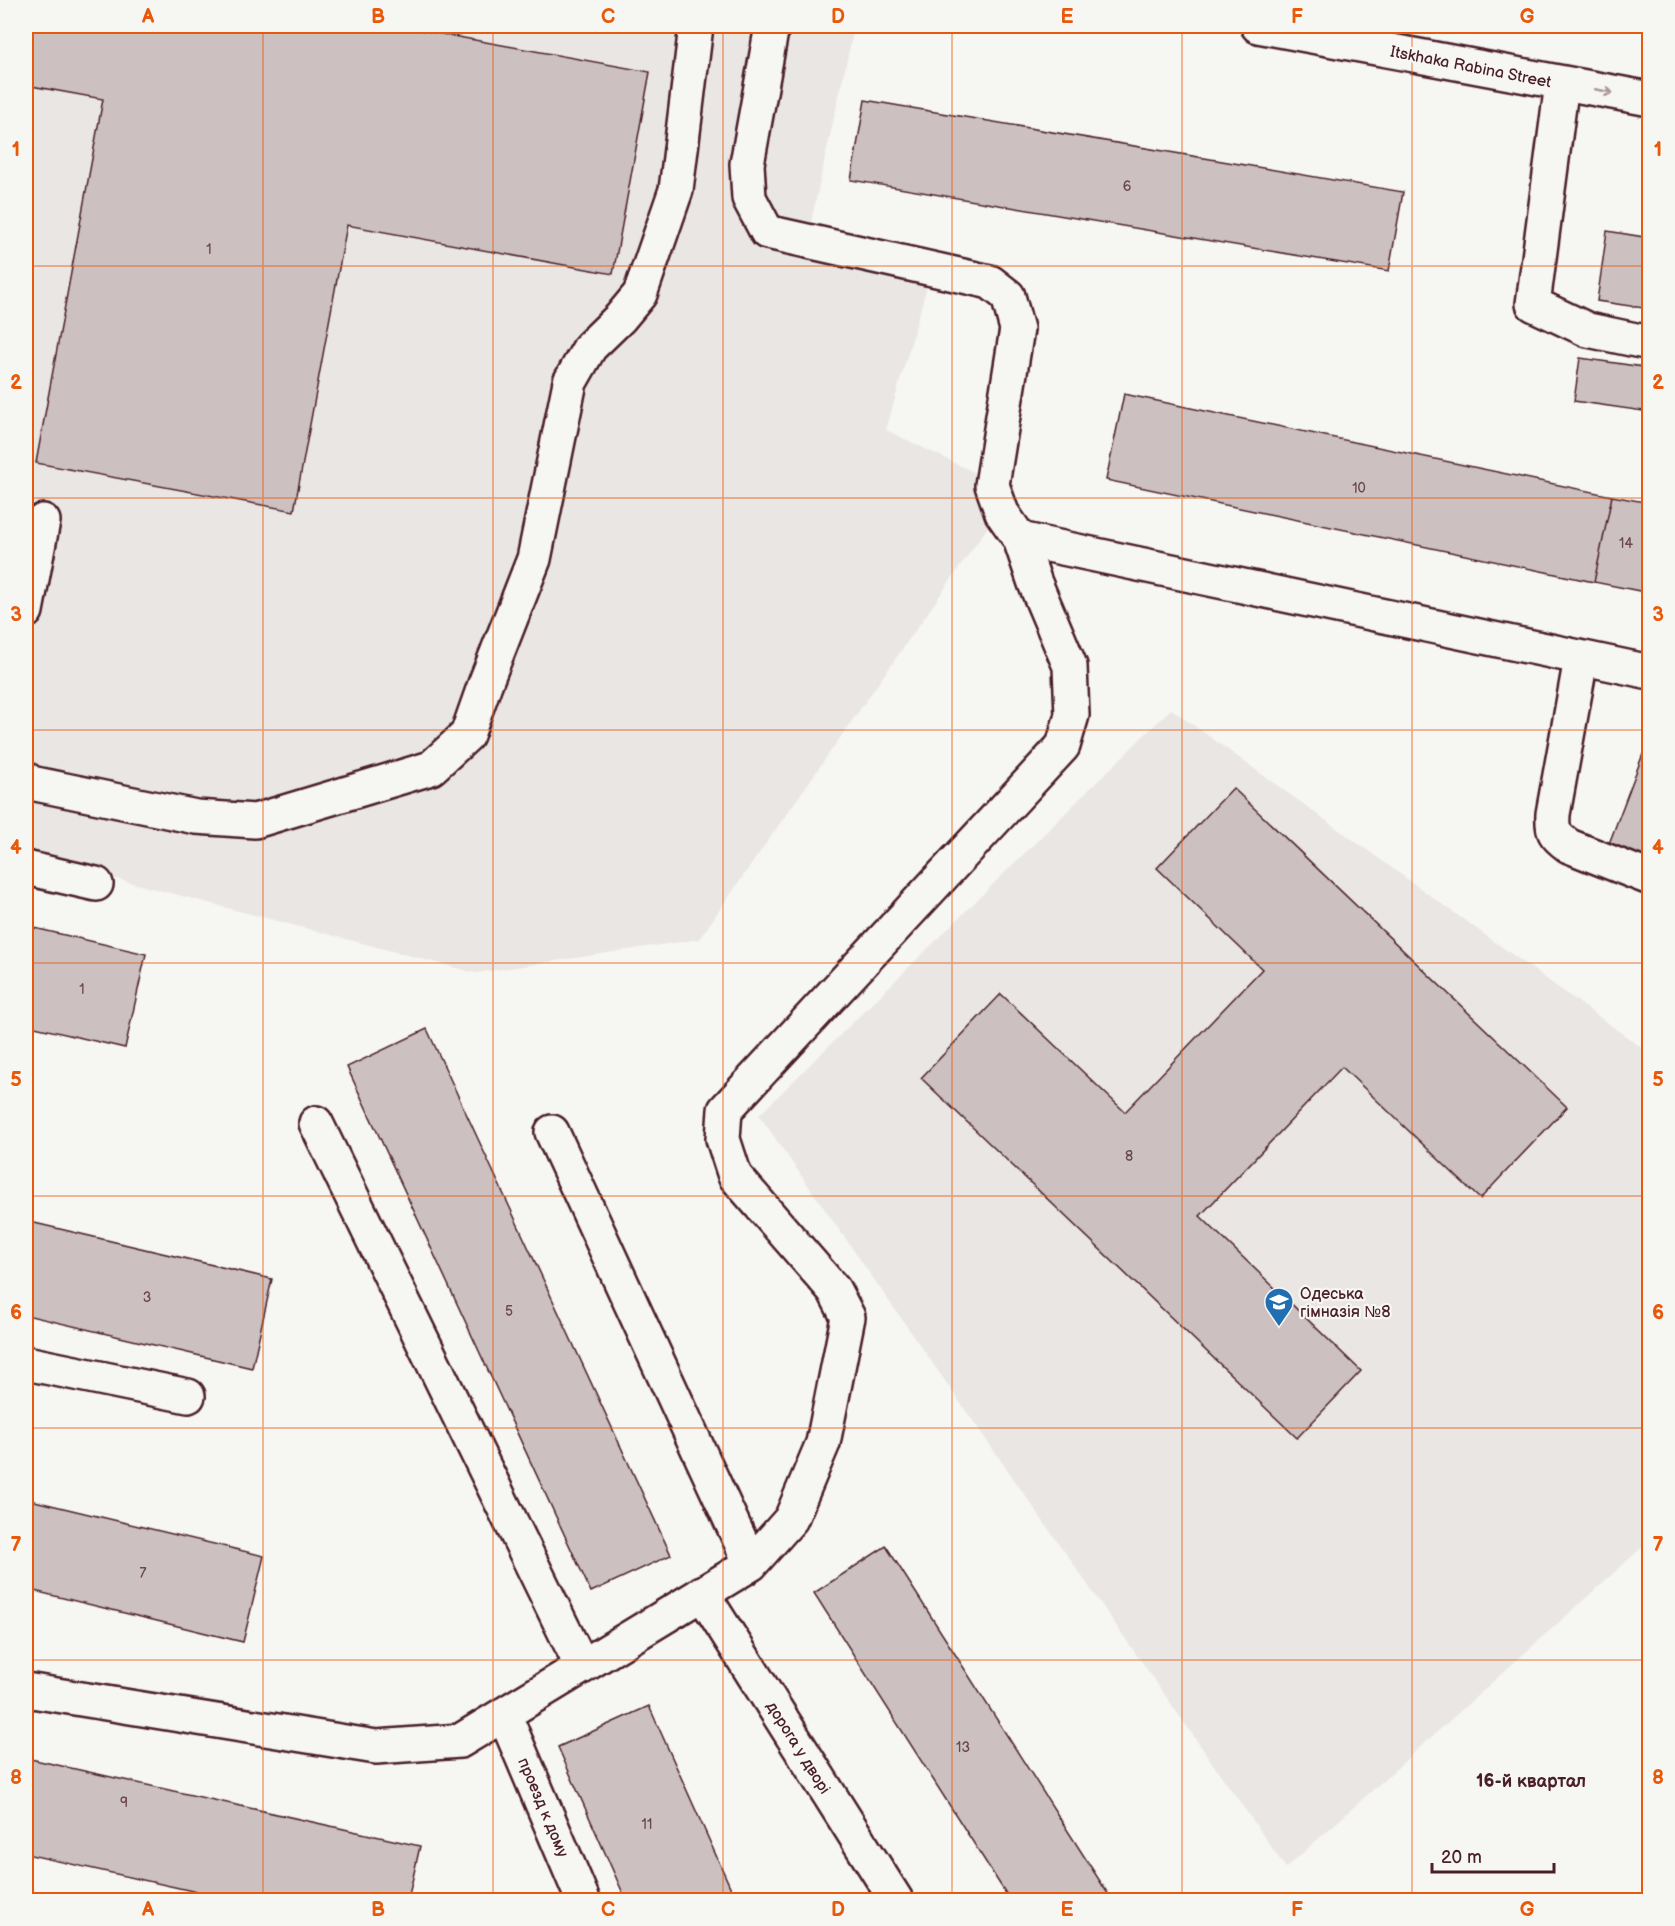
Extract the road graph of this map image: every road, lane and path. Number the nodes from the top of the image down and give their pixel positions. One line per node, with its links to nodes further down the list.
1 (696, 26): 12 (main road)
2 (772, 26): 8 (main road)
3 (1258, 26): 4 (main road, Itskhaka Rabina Street)
4 (1562, 82): 5 (main road, Itskhaka Rabina Street, one-way to 5); 6 (main road)
5 (1650, 99)
6 (1650, 343)
7 (43, 521): 9 (main road)
8 (1020, 539): 10 (main road); 20 (main road)
9 (26, 611)
10 (1581, 659): 11 (main road); 14 (main road)
11 (1650, 672)
12 (26, 779)
13 (26, 868): 15 (main road)
14 (1650, 878)
15 (96, 884)
16 (316, 1123): 22 (main road)
17 (552, 1132): 20 (main road)
18 (26, 1363): 19 (main road)
19 (188, 1396)
20 (751, 1564): 21 (main road)
21 (702, 1593): 22 (main road); 26 (main road, дорога у дворі)
22 (582, 1667): 24 (main road)
23 (26, 1690): 24 (main road)
24 (504, 1714): 25 (main road, проезд к дому)
25 (583, 1900)
26 (896, 1900)

